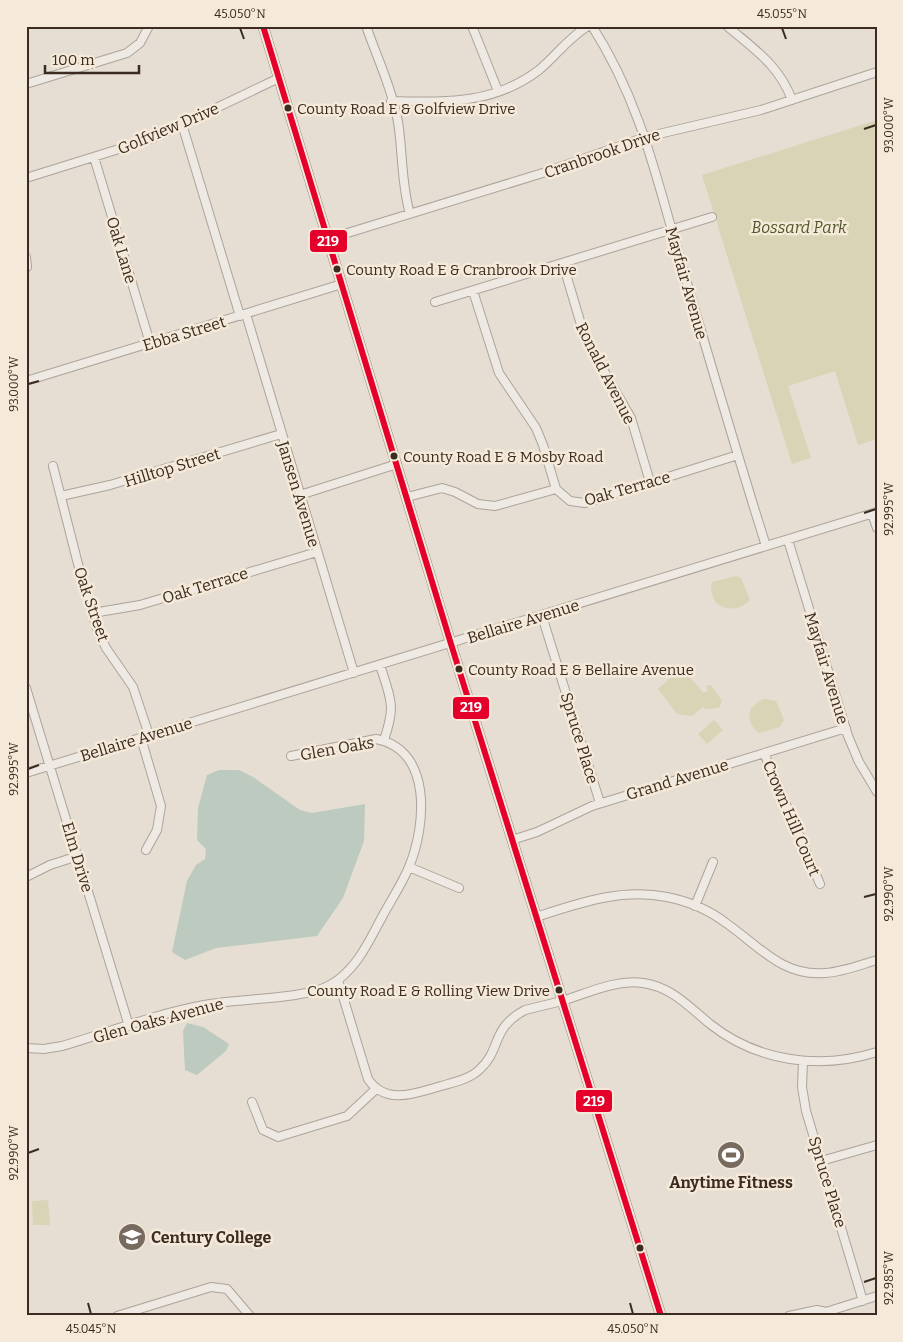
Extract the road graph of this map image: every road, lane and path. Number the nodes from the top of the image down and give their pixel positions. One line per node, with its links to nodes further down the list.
1 (149, 26): 10 (street)
2 (263, 26): 9 (main road)
3 (366, 26): 13 (street)
4 (472, 26): 11 (street)
5 (588, 26): 11 (street)
6 (592, 26): 15 (street, Mayfair Avenue)
7 (727, 26): 12 (street)
8 (877, 72): 12 (street, Cranbrook Drive)
9 (279, 78): 14 (street, Golfview Drive); 21 (main road)
10 (26, 84)
11 (498, 91): 13 (street)
12 (792, 100): 15 (street, Cranbrook Drive)
13 (391, 101): 18 (street)
14 (182, 124): 16 (street, Golfview Drive); 28 (street, Jansen Avenue)
15 (646, 137): 18 (street, Cranbrook Drive); 20 (street, Mayfair Avenue)
16 (94, 157): 17 (street, Golfview Drive); 29 (street, Oak Lane)
17 (26, 178)
18 (410, 214): 21 (street, Cranbrook Drive)
19 (712, 217): 20 (street)
20 (672, 230): 23 (street); 32 (street, Mayfair Avenue)
21 (328, 239): 25 (main road)
22 (26, 257): 24 (street)
23 (563, 264): 26 (street); 35 (street, Ronald Avenue)
24 (27, 268)
25 (342, 284): 28 (street, Ebba Street); 33 (main road)
26 (473, 291): 27 (street); 36 (street)
27 (435, 302)
28 (243, 315): 29 (street, Ebba Street); 31 (street, Jansen Avenue)
29 (150, 343): 30 (street, Ebba Street)
30 (26, 381)
31 (281, 434): 37 (street, Jansen Avenue); 38 (street, Hilltop Street)
32 (738, 455): 35 (street, Oak Terrace); 43 (street, Mayfair Avenue)
33 (397, 464): 37 (street); 39 (main road)
34 (53, 466): 38 (street, Oak Street)
35 (650, 482): 36 (street, Oak Terrace)
36 (556, 489): 39 (street)
37 (300, 495): 44 (street, Jansen Avenue)
38 (61, 496): 45 (street, Oak Street)
39 (407, 497): 47 (main road)
40 (874, 513): 41 (street); 42 (street, Bellaire Avenue)
41 (877, 528)
42 (788, 540): 43 (street, Bellaire Avenue); 51 (street, Mayfair Avenue)
43 (766, 546): 46 (street, Bellaire Avenue)
44 (317, 552): 45 (street, Oak Terrace); 49 (street, Jansen Avenue)
45 (92, 613): 52 (street, Oak Street)
46 (542, 616): 47 (street, Bellaire Avenue); 59 (street, Spruce Place)
47 (451, 644): 48 (street, Bellaire Avenue); 60 (main road)
48 (380, 665): 49 (street, Bellaire Avenue); 53 (street)
49 (354, 673): 52 (street, Bellaire Avenue)
50 (26, 688): 56 (street, Elm Drive)
51 (846, 728): 54 (street, Grand Avenue); 58 (street, Mayfair Avenue)
52 (145, 737): 56 (street, Bellaire Avenue); 61 (street, Oak Street)
53 (384, 740): 55 (street, Glen Oaks); 64 (street, Glen Oaks Avenue)
54 (764, 753): 59 (street, Grand Avenue); 66 (street, Crown Hill Court)
55 (291, 756)
56 (50, 765): 57 (street, Bellaire Avenue); 62 (street, Elm Drive)
57 (26, 772)
58 (877, 792)
59 (600, 803): 60 (street, Grand Avenue)
60 (512, 840): 69 (main road)
61 (146, 850)
62 (78, 856): 65 (street); 73 (street, Elm Drive)
63 (713, 862): 68 (street)
64 (409, 867): 67 (street); 71 (street, Glen Oaks Avenue)
65 (26, 877)
66 (820, 884)
67 (459, 888)
68 (695, 906): 69 (street); 70 (street)
69 (536, 916): 72 (main road)
70 (877, 960)
71 (338, 980): 73 (street, Glen Oaks Avenue); 77 (street)
72 (562, 1001): 76 (street); 77 (street); 86 (main road)
73 (129, 1026): 74 (street, Glen Oaks Avenue)
74 (26, 1048)
75 (877, 1052): 76 (street)
76 (803, 1061): 80 (street, Spruce Place)
77 (376, 1089): 78 (street)
78 (252, 1102)
79 (877, 1144): 80 (street)
80 (821, 1161): 82 (street, Spruce Place)
81 (877, 1296): 82 (street)
82 (864, 1300): 84 (street)
83 (248, 1314): 85 (street)
84 (824, 1314): 87 (street)
85 (117, 1316)
86 (661, 1316)
87 (789, 1316)

